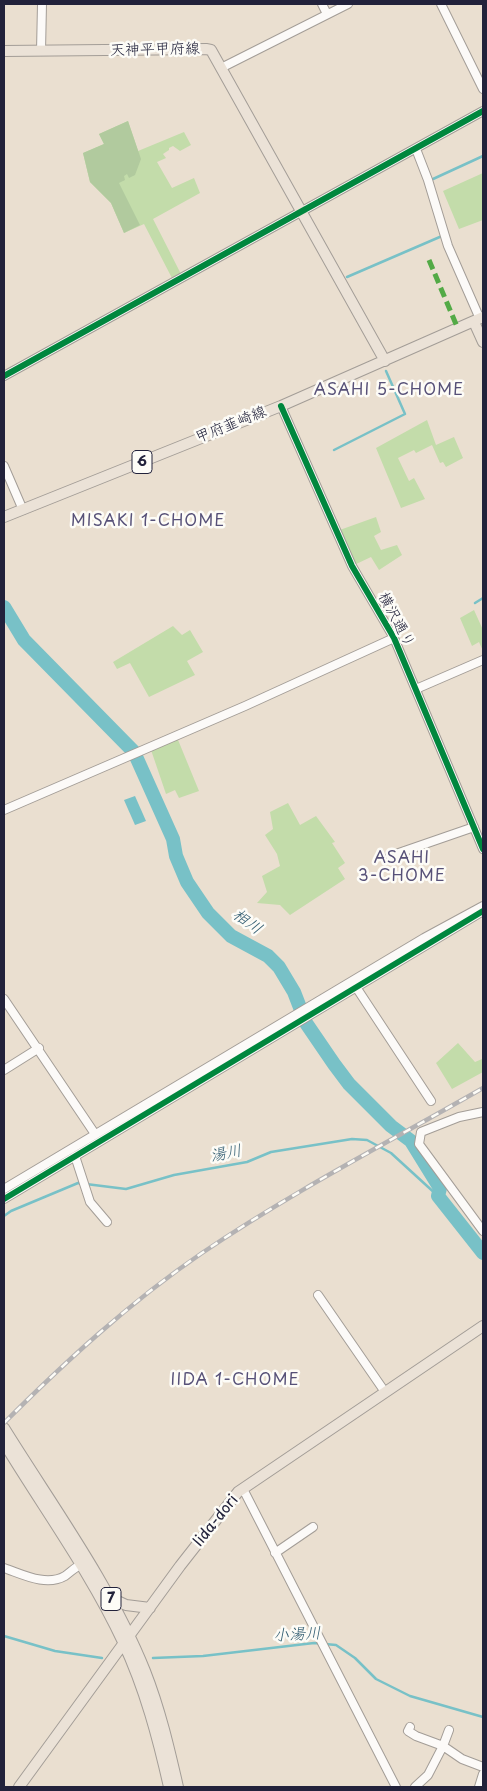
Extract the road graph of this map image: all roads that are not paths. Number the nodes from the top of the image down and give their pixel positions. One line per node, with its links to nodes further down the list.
1 (42, 4): 7 (street)
2 (322, 4): 5 (street)
3 (348, 4): 5 (street)
4 (442, 4): 9 (street)
5 (327, 14): 8 (street)
6 (4, 51): 7 (main road, 天神平甲府線)
7 (41, 51): 8 (main road, 天神平甲府線)
8 (221, 68): 12 (main road, 天神平甲府線)
9 (483, 89)
10 (483, 111): 11 (street)
11 (416, 149): 12 (street); 13 (street)
12 (301, 213): 15 (main road, 天神平甲府線); 16 (street)
13 (479, 320): 14 (main road); 15 (main road, 甲府韮崎線 / 6)
14 (483, 342)
15 (385, 361): 17 (main road, 甲府韮崎線 / 6)
16 (4, 376)
17 (281, 406): 19 (main road, 甲府韮崎線 / 6); 21 (street, 横沢通り)
18 (4, 466): 19 (street)
19 (23, 510): 20 (main road, 甲府韮崎線 / 6)
20 (4, 517)
21 (394, 638): 23 (street, 横沢通り); 24 (street)
22 (483, 660): 23 (street)
23 (416, 689): 25 (street, 横沢通り)
24 (4, 810)
25 (474, 827): 26 (street, 横沢通り); 27 (street)
26 (483, 849)
27 (390, 856)
28 (483, 906): 30 (street)
29 (483, 911): 30 (street)
30 (354, 984): 32 (street); 35 (street)
31 (4, 999): 33 (street)
32 (293, 1020): 37 (street); 38 (street)
33 (39, 1048): 34 (street); 37 (street)
34 (4, 1070)
35 (431, 1101)
36 (483, 1112): 42 (street)
37 (95, 1134): 39 (street)
38 (75, 1156): 40 (street); 41 (street)
39 (4, 1189)
40 (4, 1199)
41 (107, 1222)
42 (483, 1231)
43 (318, 1295): 45 (street)
44 (483, 1326): 45 (main road, Iida-dori)
45 (385, 1392): 48 (main road, Iida-dori)
46 (4, 1428): 51 (main road, 7)
47 (4, 1443): 51 (main road, 7)
48 (243, 1489): 50 (street); 54 (main road, Iida-dori)
49 (313, 1527): 50 (street)
50 (275, 1553): 63 (street)
51 (84, 1564): 52 (street); 53 (main road, 7); 55 (main road, 7)
52 (4, 1568)
53 (111, 1598): 54 (main road); 55 (main road, 7)
54 (150, 1608): 55 (main road, Iida-dori)
55 (126, 1640): 60 (main road, Iida-dori); 61 (main road, 7); 62 (main road, 7)
56 (410, 1726): 58 (street)
57 (449, 1730): 58 (street)
58 (443, 1746): 59 (street); 64 (street)
59 (483, 1767): 65 (street)
60 (19, 1787)
61 (169, 1787)
62 (178, 1787)
63 (396, 1787)
64 (415, 1787)
65 (479, 1787)

